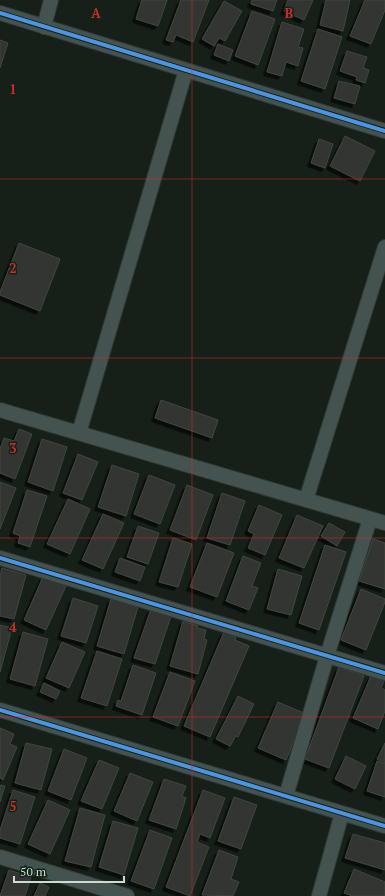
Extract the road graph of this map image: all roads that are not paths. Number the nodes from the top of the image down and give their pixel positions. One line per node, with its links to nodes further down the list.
1 (51, 0): 3 (street)
2 (0, 14): 3 (street)
3 (44, 27): 4 (street)
4 (186, 70): 5 (street); 8 (street)
5 (385, 130)
6 (385, 247): 9 (street)
7 (0, 410): 8 (street)
8 (79, 434): 9 (street)
9 (306, 500): 10 (street)
10 (370, 519): 11 (street); 13 (street)
11 (385, 523)
12 (0, 558): 13 (street)
13 (327, 656): 14 (street); 16 (street)
14 (385, 673)
15 (0, 710): 16 (street)
16 (286, 796): 17 (street)
17 (342, 812): 18 (street); 21 (street)
18 (385, 826)
19 (0, 857): 20 (street)
20 (127, 896)
21 (319, 896)

